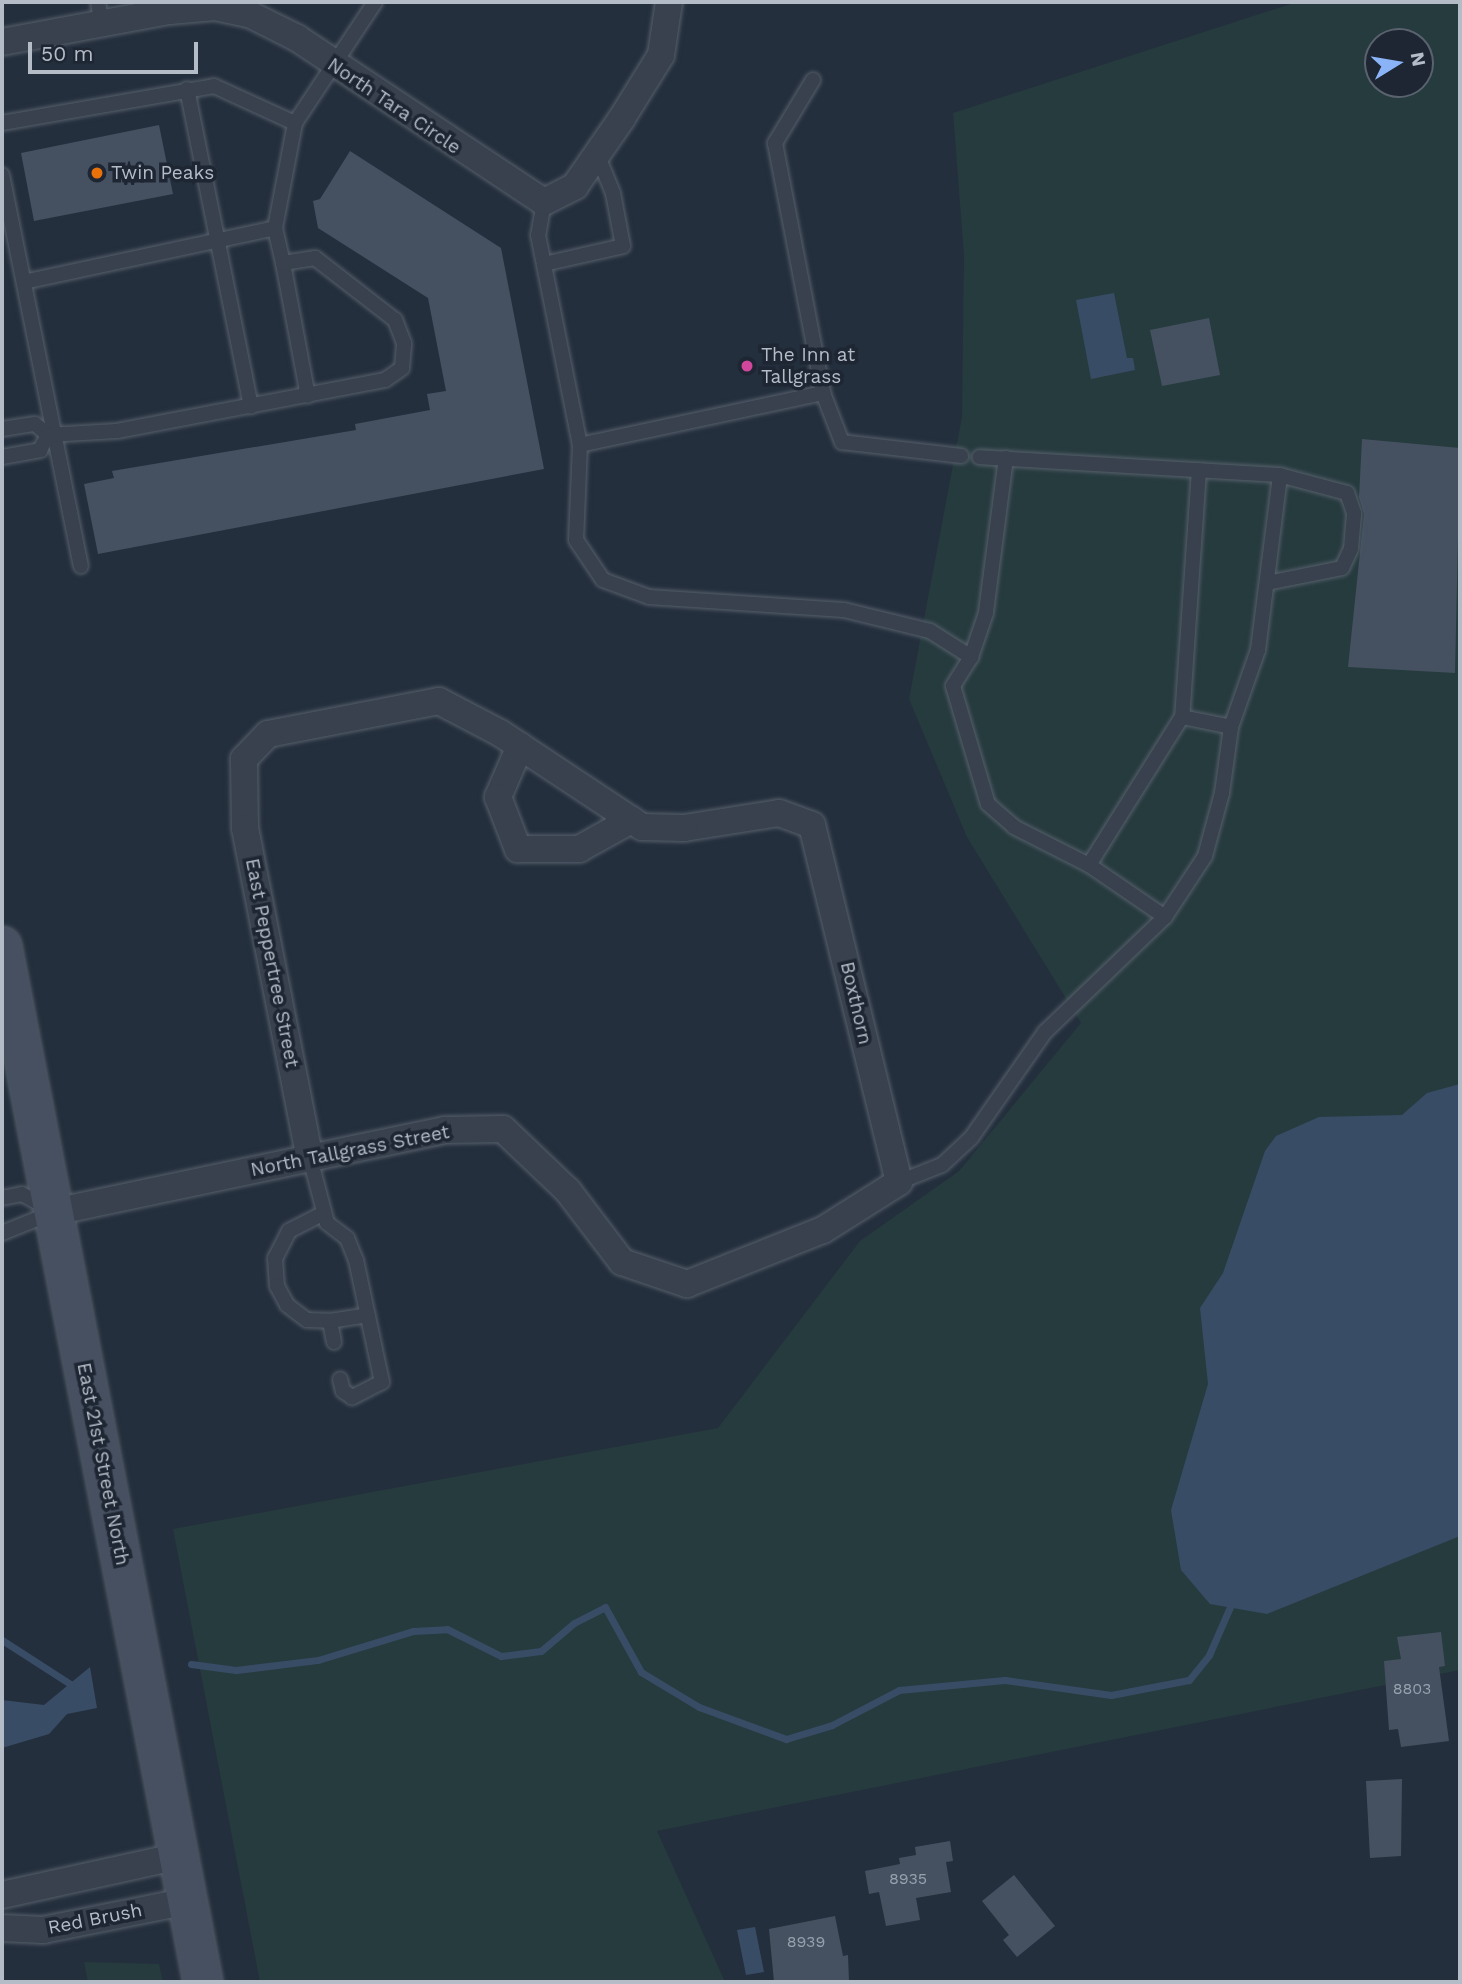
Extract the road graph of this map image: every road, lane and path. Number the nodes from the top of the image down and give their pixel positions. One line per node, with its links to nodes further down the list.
1 (375, 2): 6 (lane)
2 (668, 2): 11 (street)
3 (253, 8): 4 (street, North Tara Circle); 6 (street, North Tara Circle)
4 (100, 13): 5 (street, North Tara Circle)
5 (2, 42)
6 (330, 64): 10 (lane); 13 (street, North Tara Circle)
7 (813, 80): 19 (lane)
8 (187, 89): 9 (lane); 10 (lane); 15 (lane)
9 (2, 123)
10 (295, 123): 14 (lane)
11 (597, 154): 13 (street); 17 (lane)
12 (2, 175): 18 (lane)
13 (544, 202): 17 (lane)
14 (275, 228): 15 (lane); 16 (lane)
15 (215, 241): 18 (lane); 21 (lane)
16 (283, 263): 20 (lane); 20 (lane)
17 (544, 264): 24 (lane)
18 (23, 282): 23 (lane)
19 (823, 393): 24 (lane); 25 (lane)
20 (309, 396): 21 (lane)
21 (251, 407): 23 (lane)
22 (2, 429): 23 (lane)
23 (52, 435): 26 (lane); 31 (lane)
24 (580, 445): 33 (lane)
25 (961, 456)
26 (2, 457)
27 (980, 457): 28 (lane)
28 (1006, 458): 29 (lane); 33 (lane)
29 (1199, 470): 30 (lane); 34 (lane)
30 (1280, 475): 32 (lane); 32 (lane)
31 (81, 566)
32 (1267, 583): 35 (lane)
33 (971, 656): 38 (lane)
34 (1182, 717): 35 (lane); 38 (lane)
35 (1231, 727): 39 (lane)
36 (520, 746): 37 (street); 37 (street); 41 (street, East Peppertree Street)
37 (631, 820): 42 (street, Boxthorn)
38 (1089, 866): 39 (lane)
39 (1165, 917): 42 (lane)
40 (2, 946): 44 (main road, East 21st Street North)
41 (310, 1158): 42 (street, North Tallgrass Street); 44 (street, North Tallgrass Street); 45 (lane)
42 (899, 1182)
43 (2, 1198): 44 (lane)
44 (54, 1212): 46 (lane); 51 (main road, East 21st Street North)
45 (324, 1213): 47 (lane); 48 (lane)
46 (2, 1233)
47 (368, 1315): 48 (lane); 50 (lane)
48 (330, 1321): 49 (lane)
49 (334, 1342)
50 (340, 1379)
51 (179, 1856): 52 (street); 53 (main road, East 21st Street North)
52 (2, 1895)
53 (187, 1901): 54 (street, Red Brush); 55 (main road, East 21st Street North)
54 (2, 1928)
55 (204, 1982)

